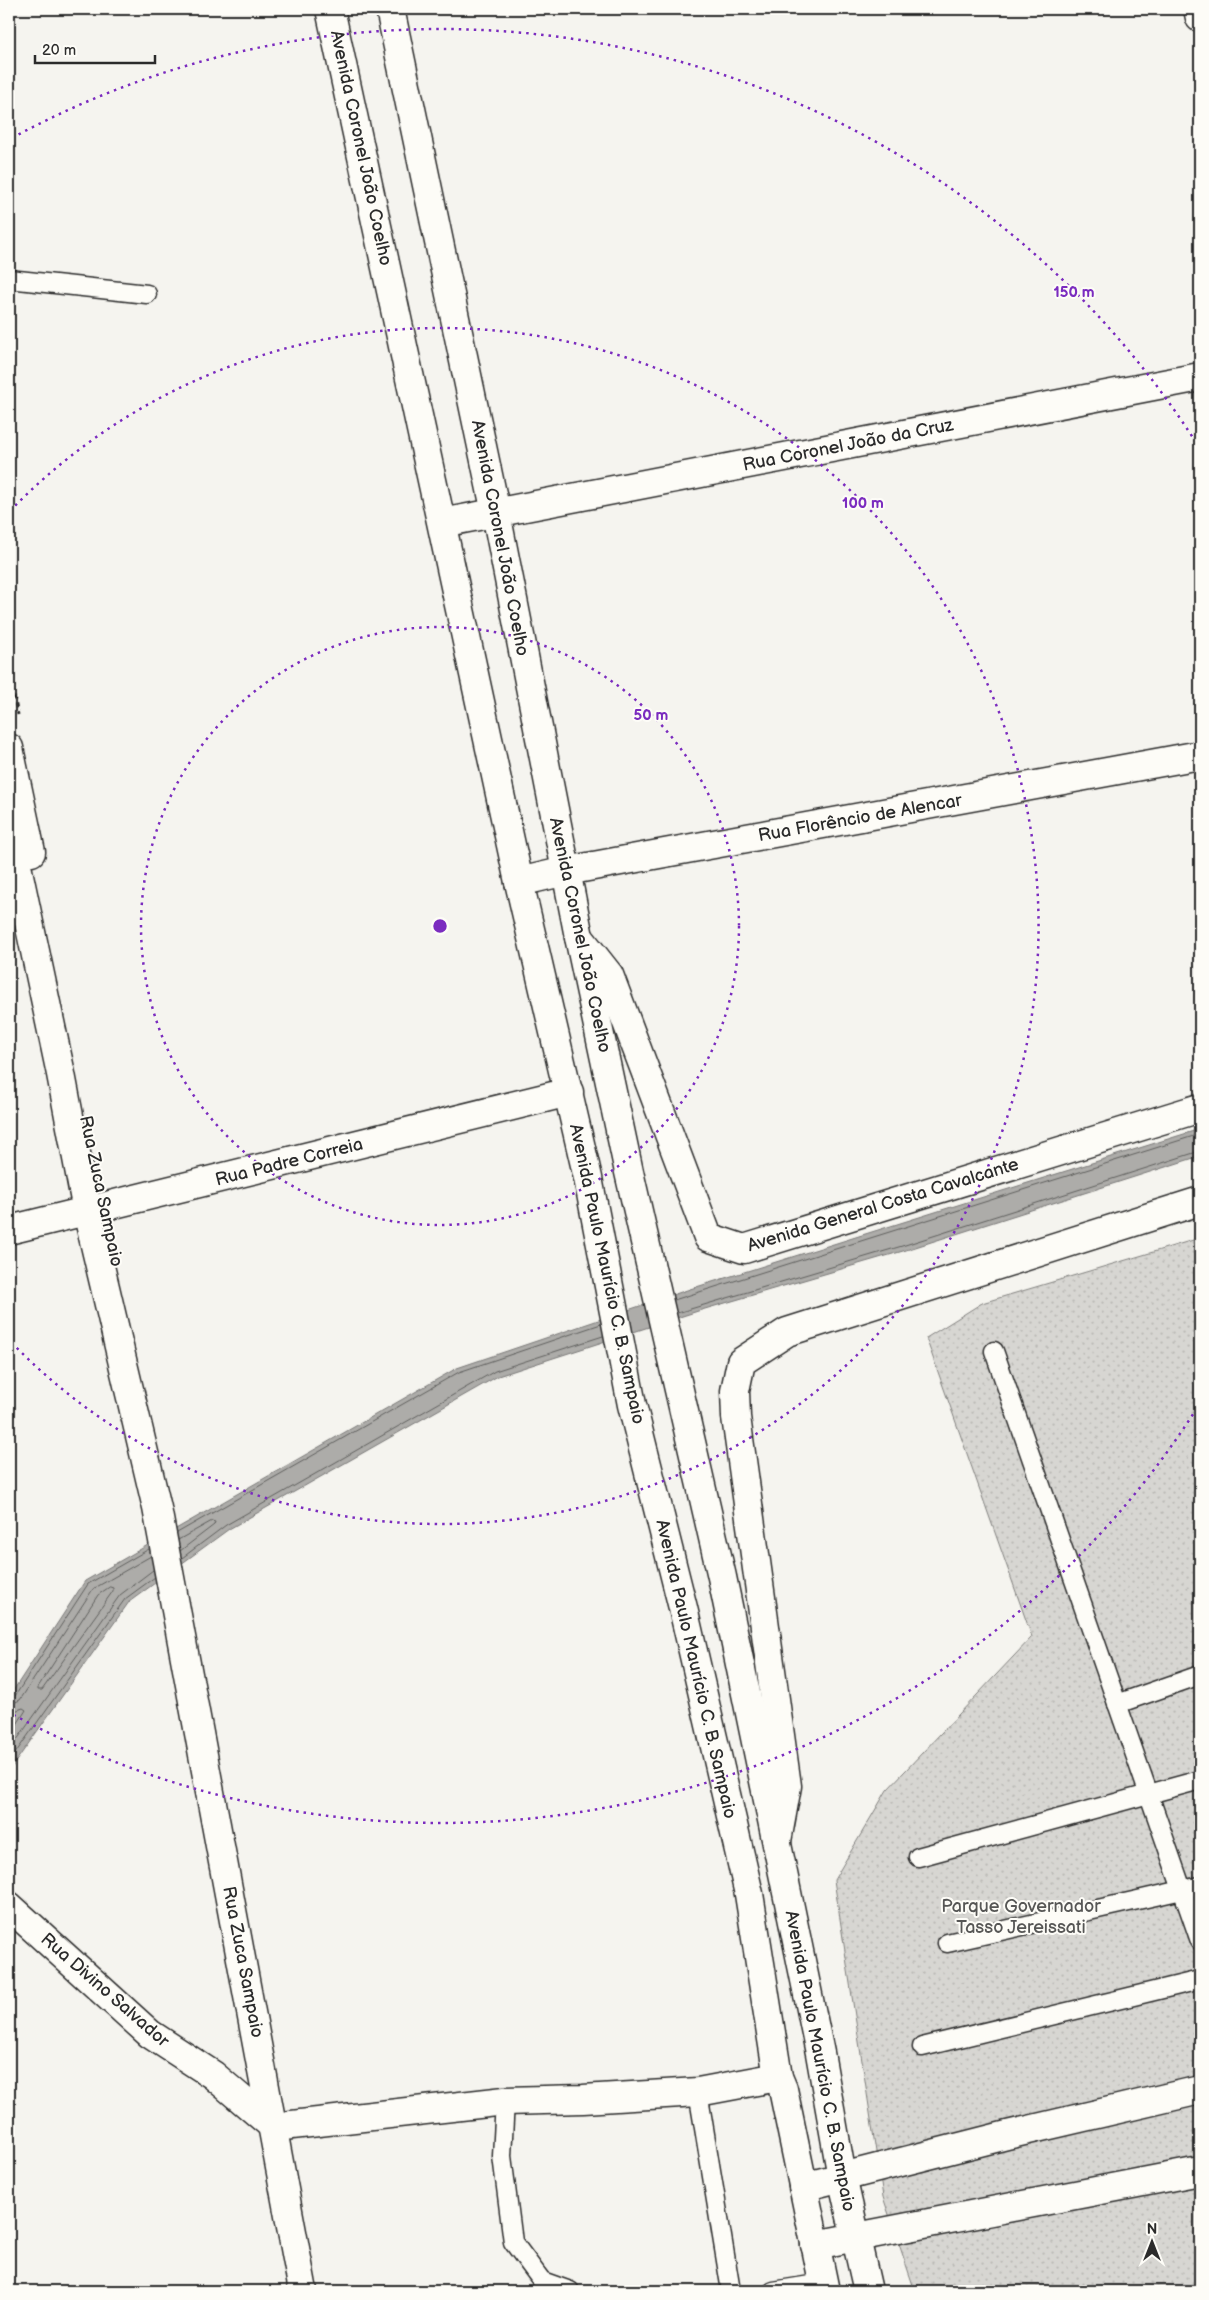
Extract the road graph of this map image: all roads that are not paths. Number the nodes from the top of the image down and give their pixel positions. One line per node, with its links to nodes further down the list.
1 (330, 9): 9 (street, Avenida Coronel João Coelho)
2 (390, 9): 8 (street, Avenida Coronel João Coelho)
3 (1198, 9): 4 (street)
4 (1200, 18)
5 (9, 279): 6 (lane)
6 (147, 294)
7 (1200, 377): 8 (street, Rua Coronel João da Cruz)
8 (496, 513): 9 (street, Rua Coronel João da Cruz); 13 (street, Avenida Coronel João Coelho)
9 (442, 523): 14 (street, Avenida Coronel João Coelho)
10 (9, 748): 18 (street, Rua Zuca Sampaio)
11 (1200, 756): 13 (street, Rua Florêncio de Alencar)
12 (9, 828): 18 (street, Rua Zuca Sampaio)
13 (566, 871): 14 (street, Rua Florêncio de Alencar); 15 (street, Avenida Coronel João Coelho)
14 (519, 882): 16 (street, Avenida Coronel João Coelho)
15 (579, 937): 17 (street, Avenida Coronel João Coelho); 20 (street, Avenida General Costa Cavalcante)
16 (559, 1049): 19 (street, Avenida Paulo Maurício C. B. Sampaio)
17 (607, 1068): 30 (street, Avenida Paulo Maurício C. B. Sampaio)
18 (69, 1073): 22 (street, Rua Zuca Sampaio)
19 (569, 1092): 22 (street, Rua Padre Correia); 39 (street, Avenida Paulo Maurício C. B. Sampaio)
20 (1200, 1108)
21 (1200, 1201): 30 (street)
22 (95, 1209): 23 (street, Rua Padre Correia); 25 (street, Rua Zuca Sampaio); 25 (street, Rua Zuca Sampaio)
23 (9, 1230)
24 (994, 1351): 27 (lane)
25 (165, 1507): 43 (street, Rua Zuca Sampaio)
26 (1200, 1675): 27 (lane)
27 (1117, 1704): 29 (lane)
28 (1200, 1780): 29 (lane)
29 (1148, 1793): 31 (lane); 33 (lane)
30 (777, 1841): 45 (street, Avenida Paulo Maurício C. B. Sampaio)
31 (918, 1857)
32 (1200, 1886): 33 (lane)
33 (1183, 1891): 35 (lane); 36 (lane)
34 (9, 1906): 43 (street, Rua Divino Salvador)
35 (1200, 1941)
36 (947, 1942)
37 (1200, 1980): 38 (lane)
38 (922, 2047)
39 (778, 2077): 41 (street); 46 (street, Avenida Paulo Maurício C. B. Sampaio)
40 (1200, 2090): 45 (street)
41 (698, 2092): 42 (street); 52 (lane)
42 (506, 2101): 43 (street); 51 (lane)
43 (274, 2127): 50 (street, Rua Zuca Sampaio)
44 (1200, 2171): 47 (street)
45 (842, 2177): 46 (street); 47 (street, Avenida Paulo Maurício C. B. Sampaio)
46 (803, 2187): 48 (street, Avenida Paulo Maurício C. B. Sampaio)
47 (855, 2237): 48 (street); 54 (street, Avenida Paulo Maurício C. B. Sampaio)
48 (815, 2245): 49 (street, Avenida Paulo Maurício C. B. Sampaio)
49 (824, 2287): 53 (lane)
50 (303, 2291)
51 (570, 2291)
52 (731, 2291)
53 (773, 2291)
54 (868, 2291)

